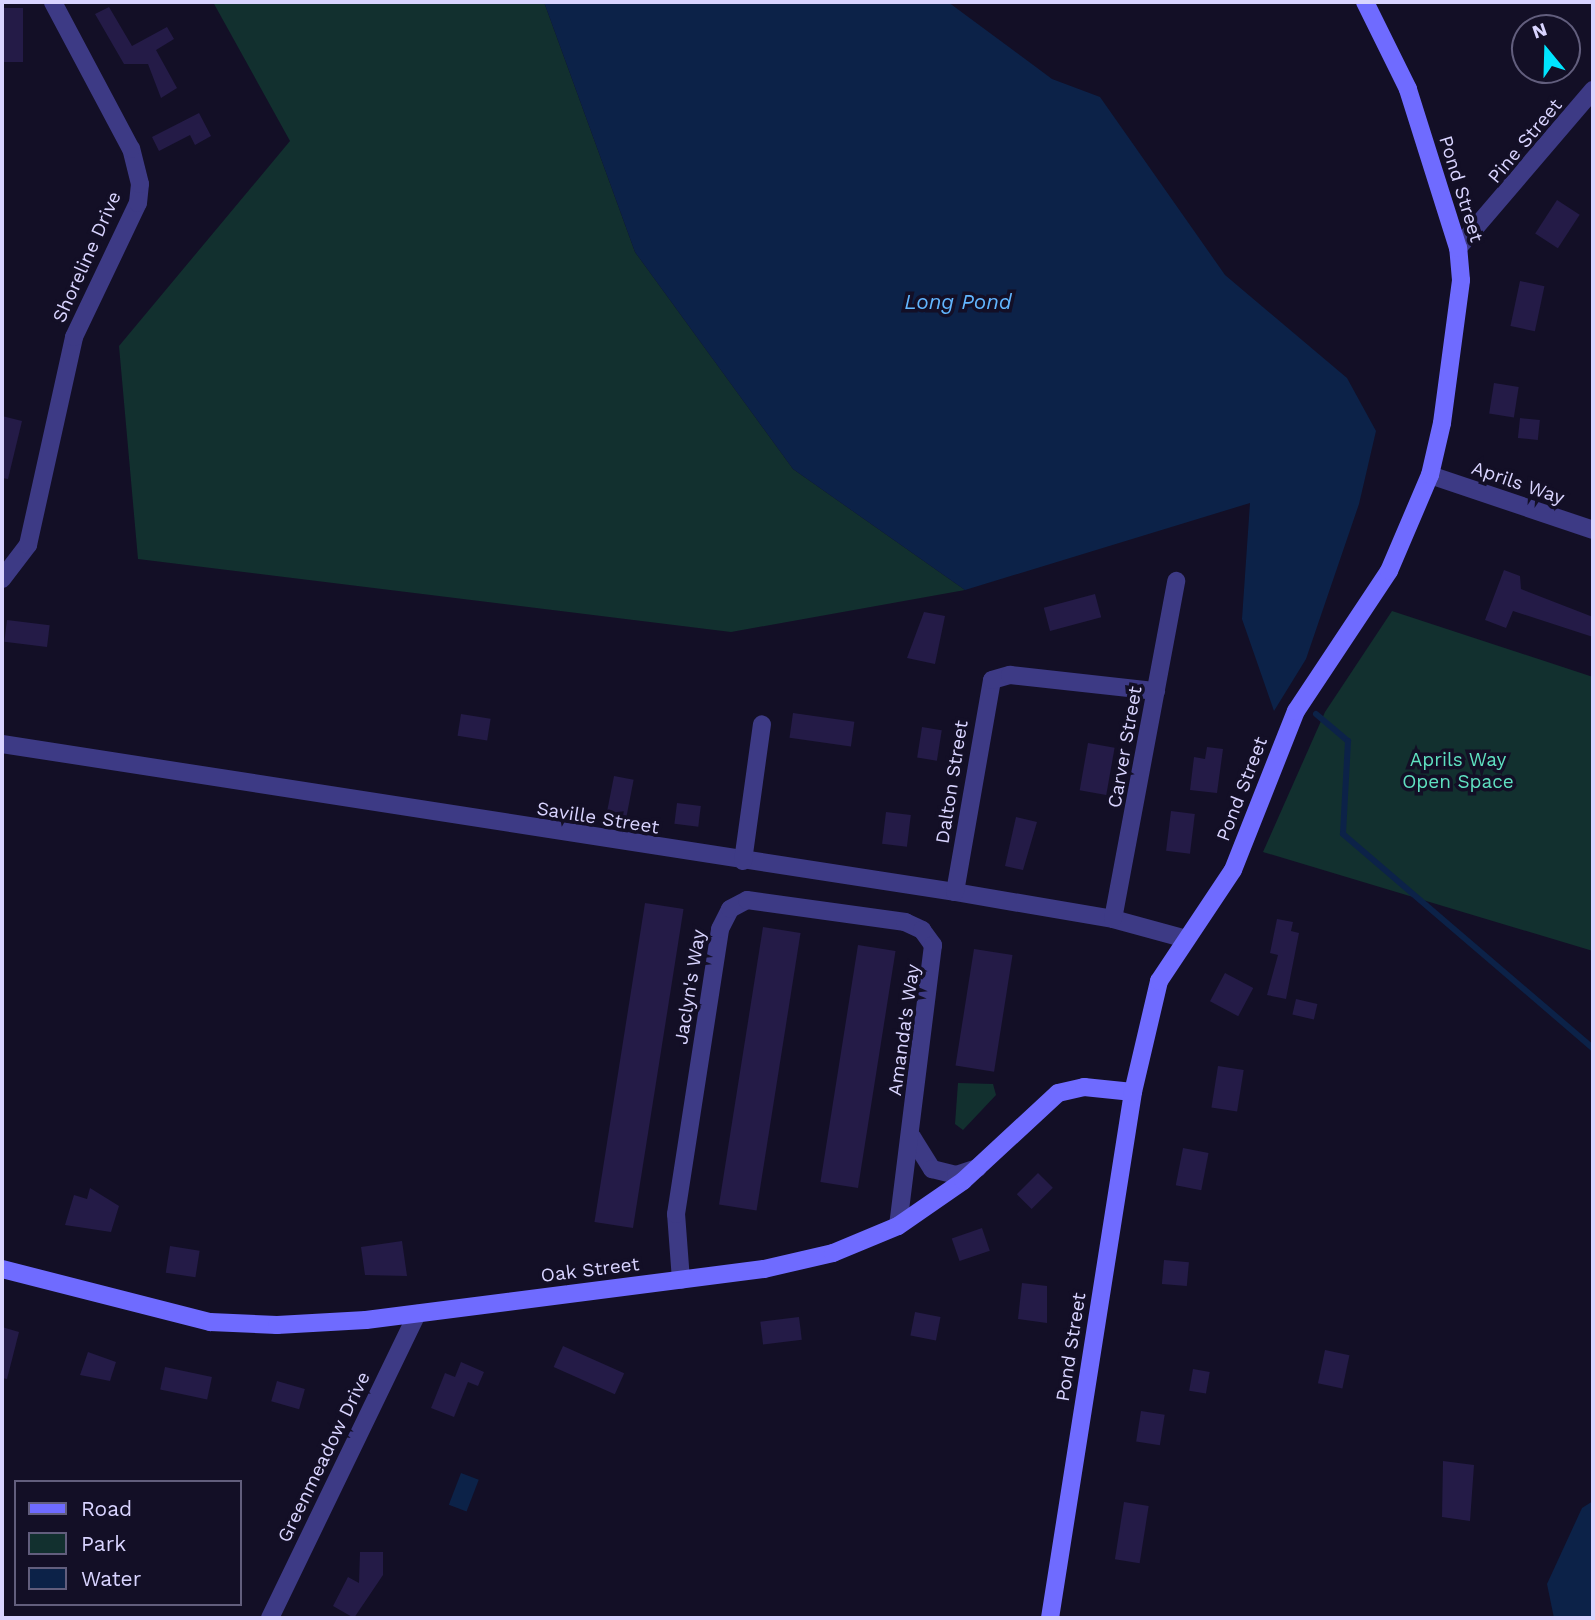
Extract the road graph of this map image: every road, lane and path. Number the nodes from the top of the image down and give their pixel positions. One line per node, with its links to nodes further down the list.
1 (53, 2): 7 (street, Shoreline Drive)
2 (1365, 2): 4 (street, Pond Street)
3 (1593, 90): 4 (street, Pine Street)
4 (1458, 248): 5 (street, Pond Street)
5 (1430, 475): 6 (street, Aprils Way); 16 (street, Pond Street)
6 (1593, 530)
7 (2, 579)
8 (1176, 581): 9 (street, Carver Street)
9 (1156, 691): 13 (street, Dalton Street); 14 (street, Carver Street)
10 (762, 724): 12 (street)
11 (2, 744): 12 (street, Saville Street)
12 (743, 861): 13 (street, Saville Street)
13 (955, 892): 14 (street, Saville Street)
14 (1113, 919): 16 (street, Saville Street)
15 (929, 937): 18 (street, Amanda's Way); 22 (street, Jaclyn's Way)
16 (1186, 939): 17 (street, Pond Street)
17 (1133, 1092): 19 (street, Oak Street); 25 (street, Pond Street)
18 (911, 1129): 19 (street); 20 (street, Amanda's Way)
19 (978, 1168): 20 (street, Oak Street)
20 (898, 1226): 22 (street, Oak Street)
21 (2, 1269): 23 (street, Oak Street)
22 (681, 1280): 23 (street, Oak Street)
23 (417, 1314): 24 (street, Greenmeadow Drive)
24 (270, 1618)
25 (1050, 1618)

